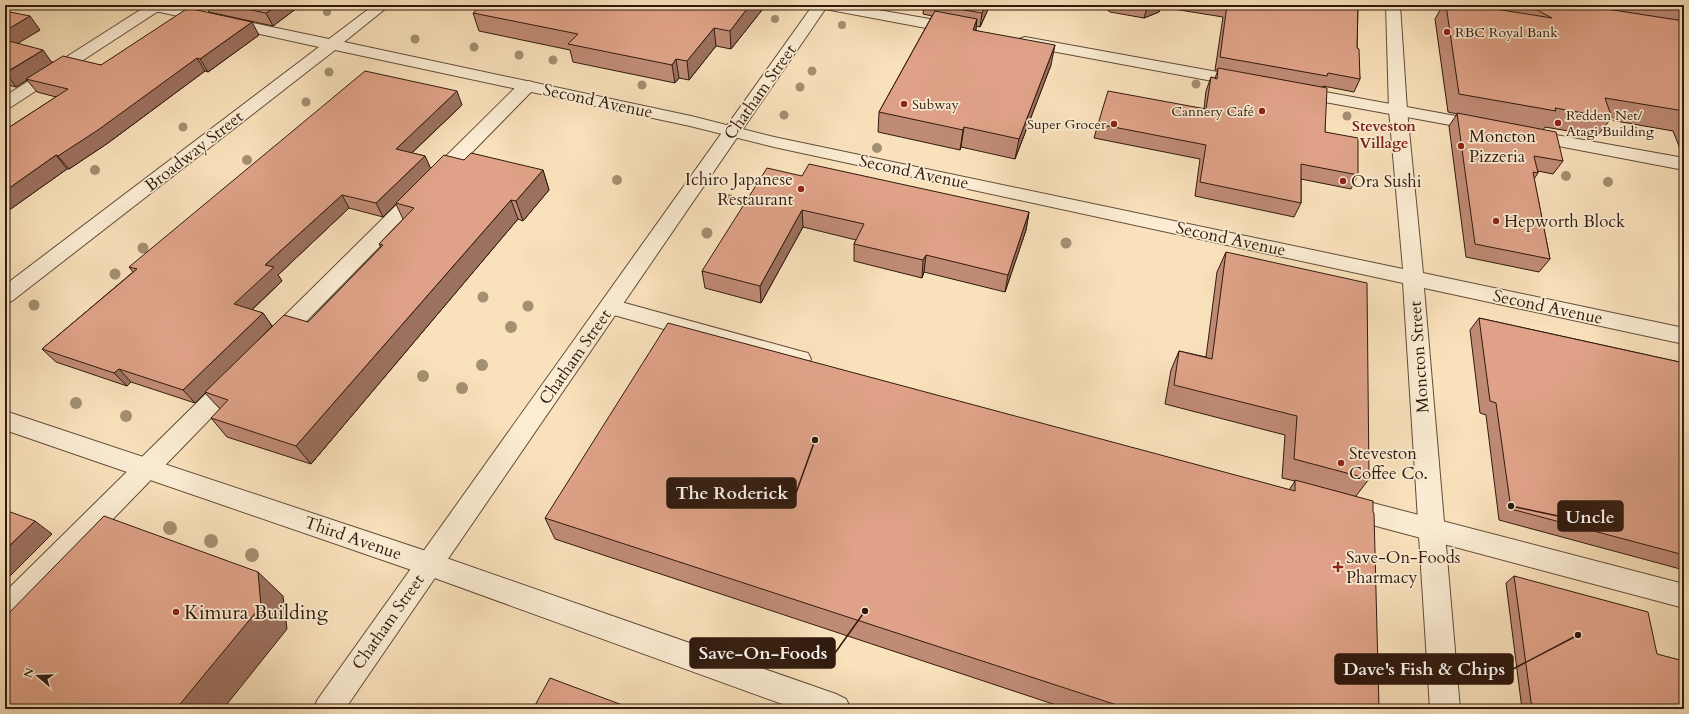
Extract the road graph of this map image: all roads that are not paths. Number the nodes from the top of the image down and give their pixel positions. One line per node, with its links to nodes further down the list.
1 (383, 5): 10 (street, Broadway Street)
2 (820, 5): 16 (street, Chatham Street)
3 (825, 5): 8 (street)
4 (1393, 5): 15 (street, Moncton Street)
5 (1489, 5): 7 (street)
6 (150, 6): 10 (street, Second Avenue); 14 (street)
7 (1541, 13)
8 (970, 31)
9 (1007, 38): 11 (street)
10 (332, 44): 12 (street, Second Avenue); 19 (street, Broadway Street)
11 (1258, 84)
12 (527, 86): 16 (street, Second Avenue); 22 (street)
13 (1281, 89): 15 (street)
14 (5, 103)
15 (1398, 110): 17 (street); 18 (street, Moncton Street)
16 (732, 131): 18 (street, Second Avenue); 20 (street, Chatham Street)
17 (1684, 164)
18 (1413, 279): 21 (street, Second Avenue); 28 (street, Moncton Street)
19 (5, 296)
20 (610, 307): 23 (street); 29 (street, Chatham Street)
21 (1684, 336)
22 (262, 351)
23 (818, 364)
24 (245, 368): 26 (street)
25 (5, 420): 26 (street, Third Avenue)
26 (146, 468): 29 (street, Third Avenue); 31 (street)
27 (1326, 501): 28 (street)
28 (1431, 530): 30 (street); 34 (street, Moncton Street)
29 (429, 564): 32 (street, Chatham Street); 33 (street, Third Avenue)
30 (1684, 596)
31 (5, 610)
32 (328, 709)
33 (836, 709)
34 (1445, 709)

